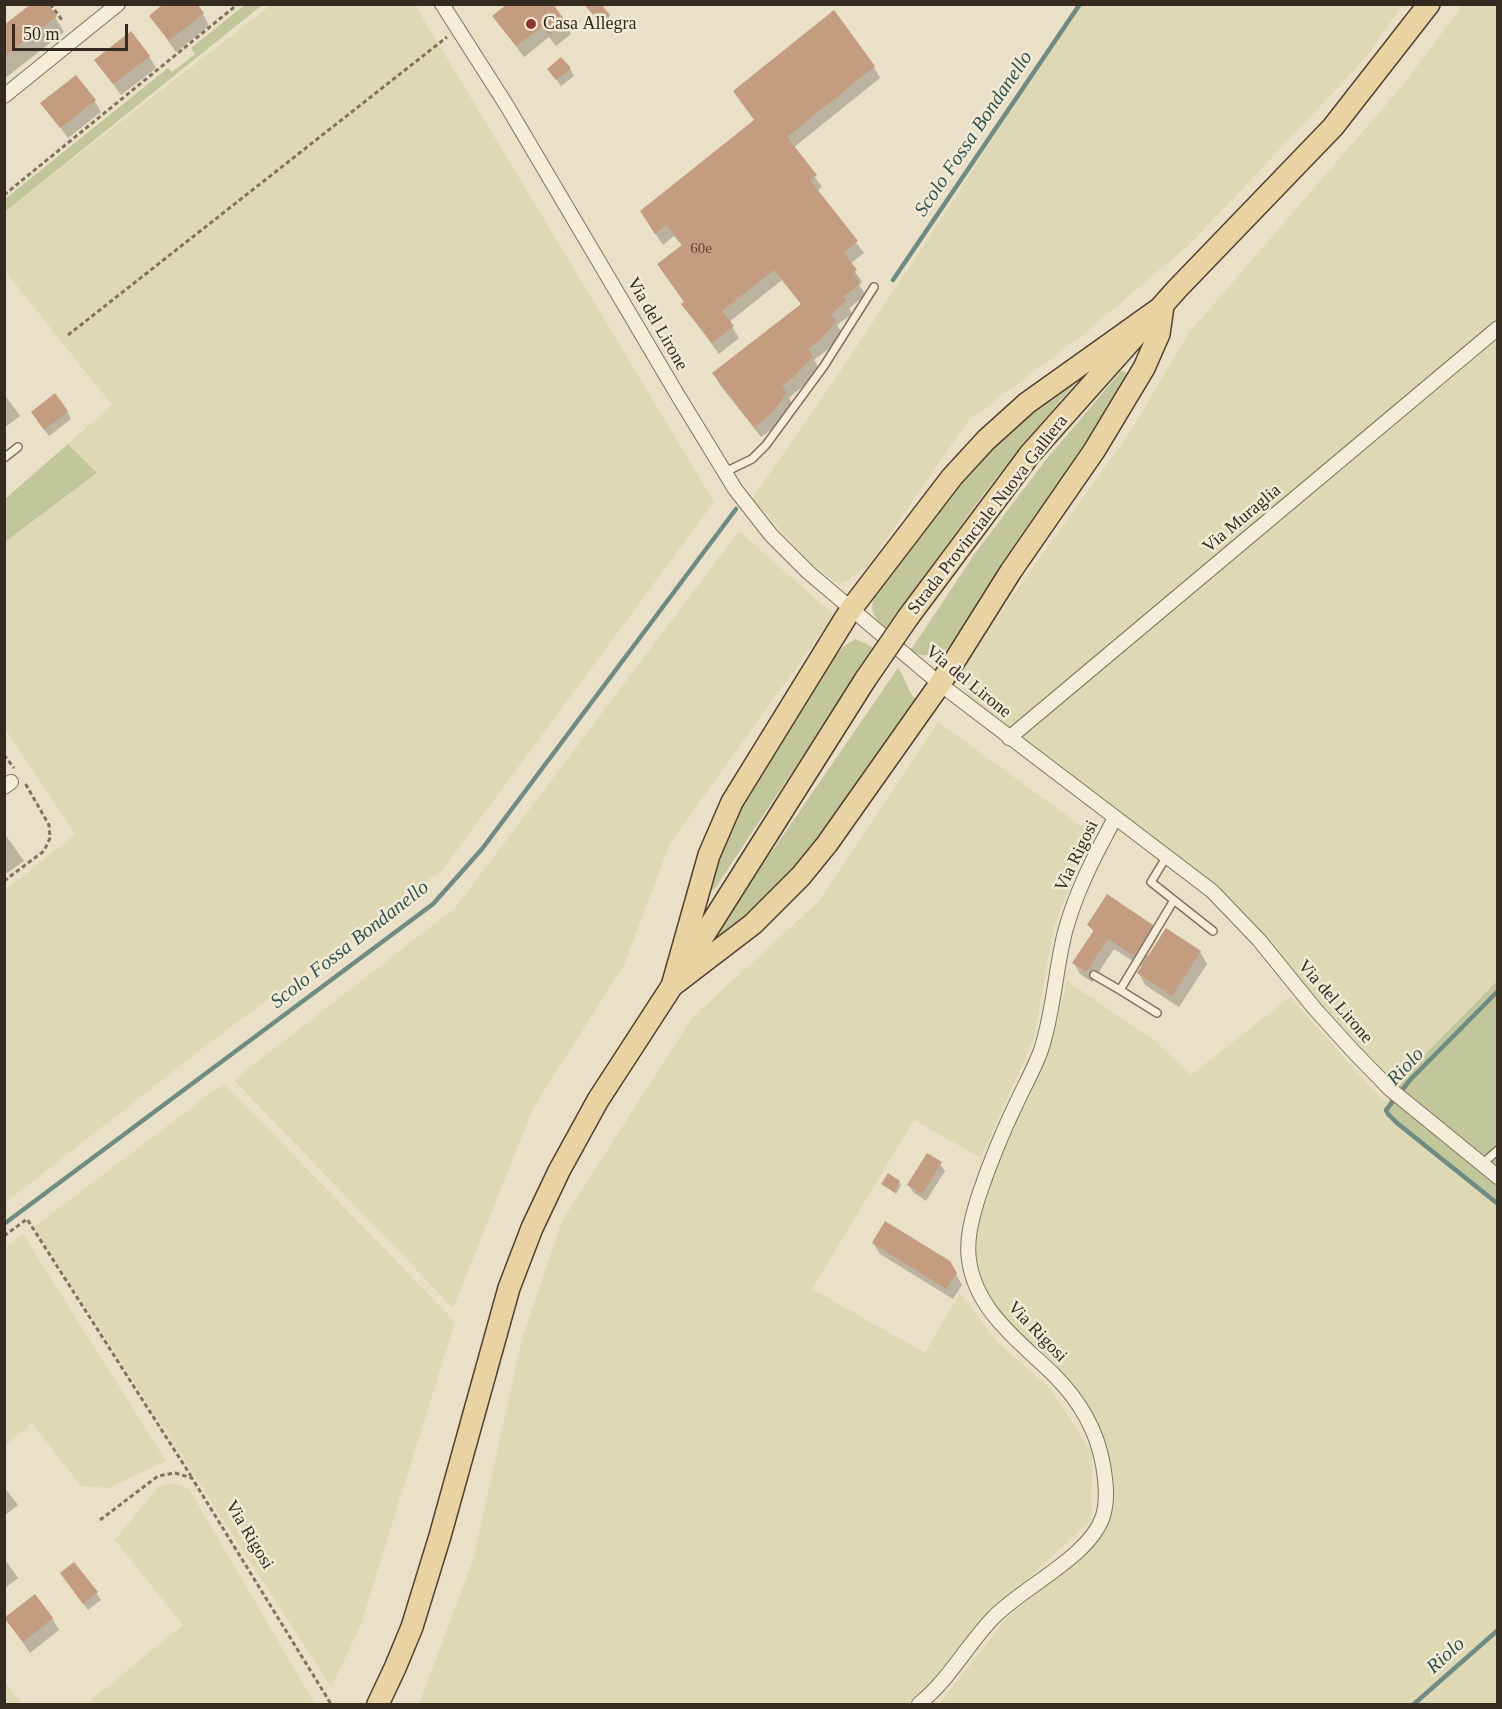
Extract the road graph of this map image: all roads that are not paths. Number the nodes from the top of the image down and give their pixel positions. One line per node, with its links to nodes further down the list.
1 (118, 4): 4 (street)
2 (442, 4): 10 (street, Via del Lirone)
3 (1429, 4): 6 (main road, Strada Provinciale Nuova Galliera)
4 (4, 96)
5 (874, 287): 10 (lane)
6 (1163, 306): 11 (main road); 12 (main road); 19 (main road, Strada Provinciale Nuova Galliera, bridge)
7 (1497, 328): 13 (street, Via Muraglia)
8 (18, 447): 9 (lane)
9 (4, 458)
10 (725, 472): 11 (street, Via del Lirone)
11 (850, 609): 12 (street, Via del Lirone); 19 (main road)
12 (940, 684): 13 (street, Via del Lirone); 19 (main road)
13 (1009, 738): 14 (street, Via del Lirone)
14 (1115, 818): 15 (street, Via del Lirone); 26 (street, Via Rigosi)
15 (1167, 856): 16 (lane); 23 (street, Via del Lirone)
16 (1174, 900): 17 (lane); 20 (lane)
17 (1213, 931)
18 (1094, 975): 20 (lane)
19 (672, 986): 25 (main road, Strada Provinciale Nuova Galliera)
20 (1120, 990): 21 (lane)
21 (1157, 1012)
22 (1497, 1150): 23 (lane)
23 (1482, 1164): 24 (street, Via del Lirone)
24 (1497, 1178)
25 (378, 1704)
26 (919, 1704)

